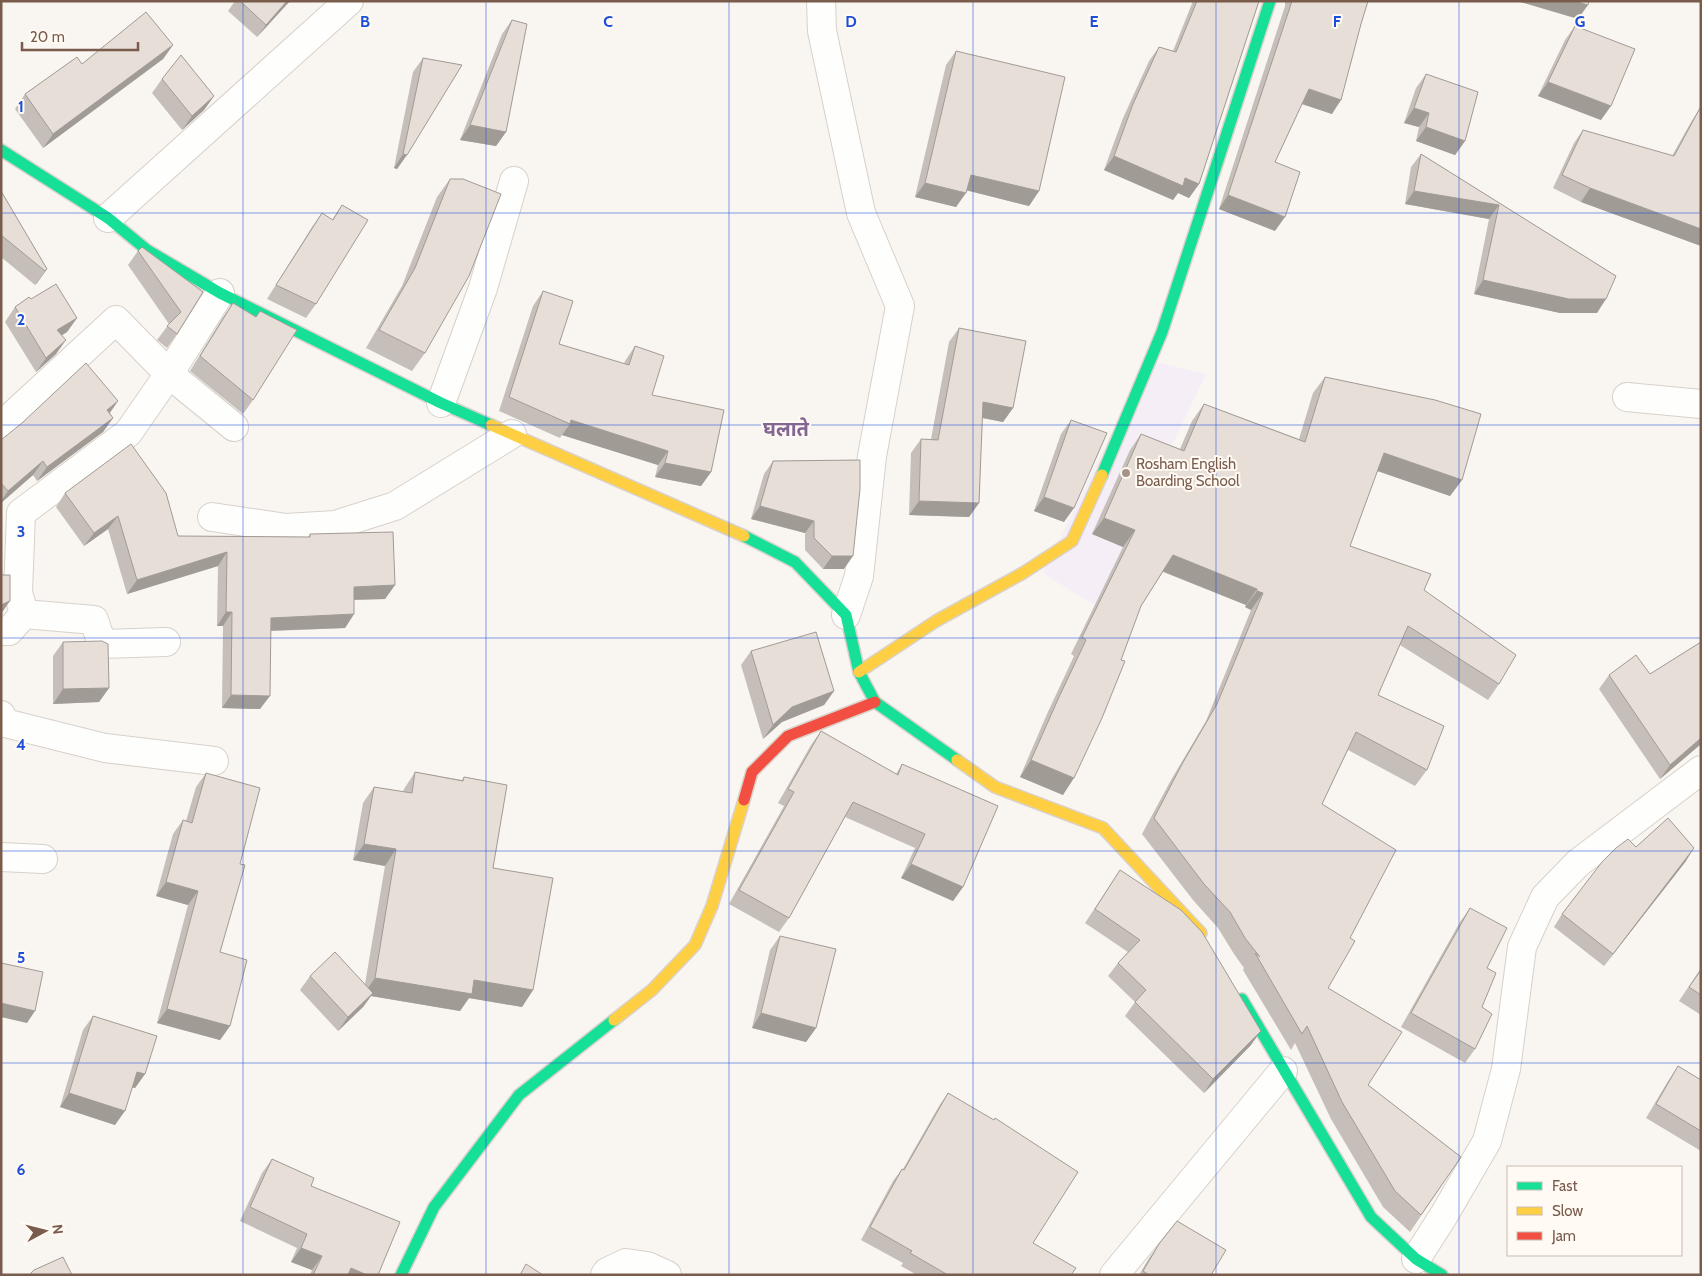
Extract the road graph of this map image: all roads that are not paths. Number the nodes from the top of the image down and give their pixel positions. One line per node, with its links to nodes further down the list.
1 (349, 1): 6 (street)
2 (822, 1): 17 (street)
3 (1270, 1): 20 (main road)
4 (1, 150): 6 (main road)
5 (514, 180): 10 (street)
6 (108, 218): 7 (main road)
7 (220, 293): 8 (street); 10 (main road)
8 (169, 374): 12 (street); 13 (street); 16 (street)
9 (1627, 397): 11 (street)
10 (441, 403): 14 (main road)
11 (1701, 404)
12 (1, 426)
13 (234, 427)
14 (512, 434): 15 (street); 17 (main road)
15 (212, 517)
16 (24, 614): 18 (street); 19 (street)
17 (846, 615): 20 (main road)
18 (1, 631)
19 (166, 642)
20 (859, 672): 21 (main road)
21 (875, 702): 27 (main road); 31 (main road)
22 (1, 716): 23 (street)
23 (214, 761)
24 (1701, 770): 30 (street)
25 (1, 857): 26 (street)
26 (43, 859)
27 (1210, 945)
28 (1235, 988): 29 (main road)
29 (1283, 1071): 30 (main road); 34 (street)
30 (1416, 1258): 35 (main road)
31 (401, 1275)
32 (605, 1275): 33 (street)
33 (667, 1275)
34 (1114, 1275)
35 (1442, 1275)

